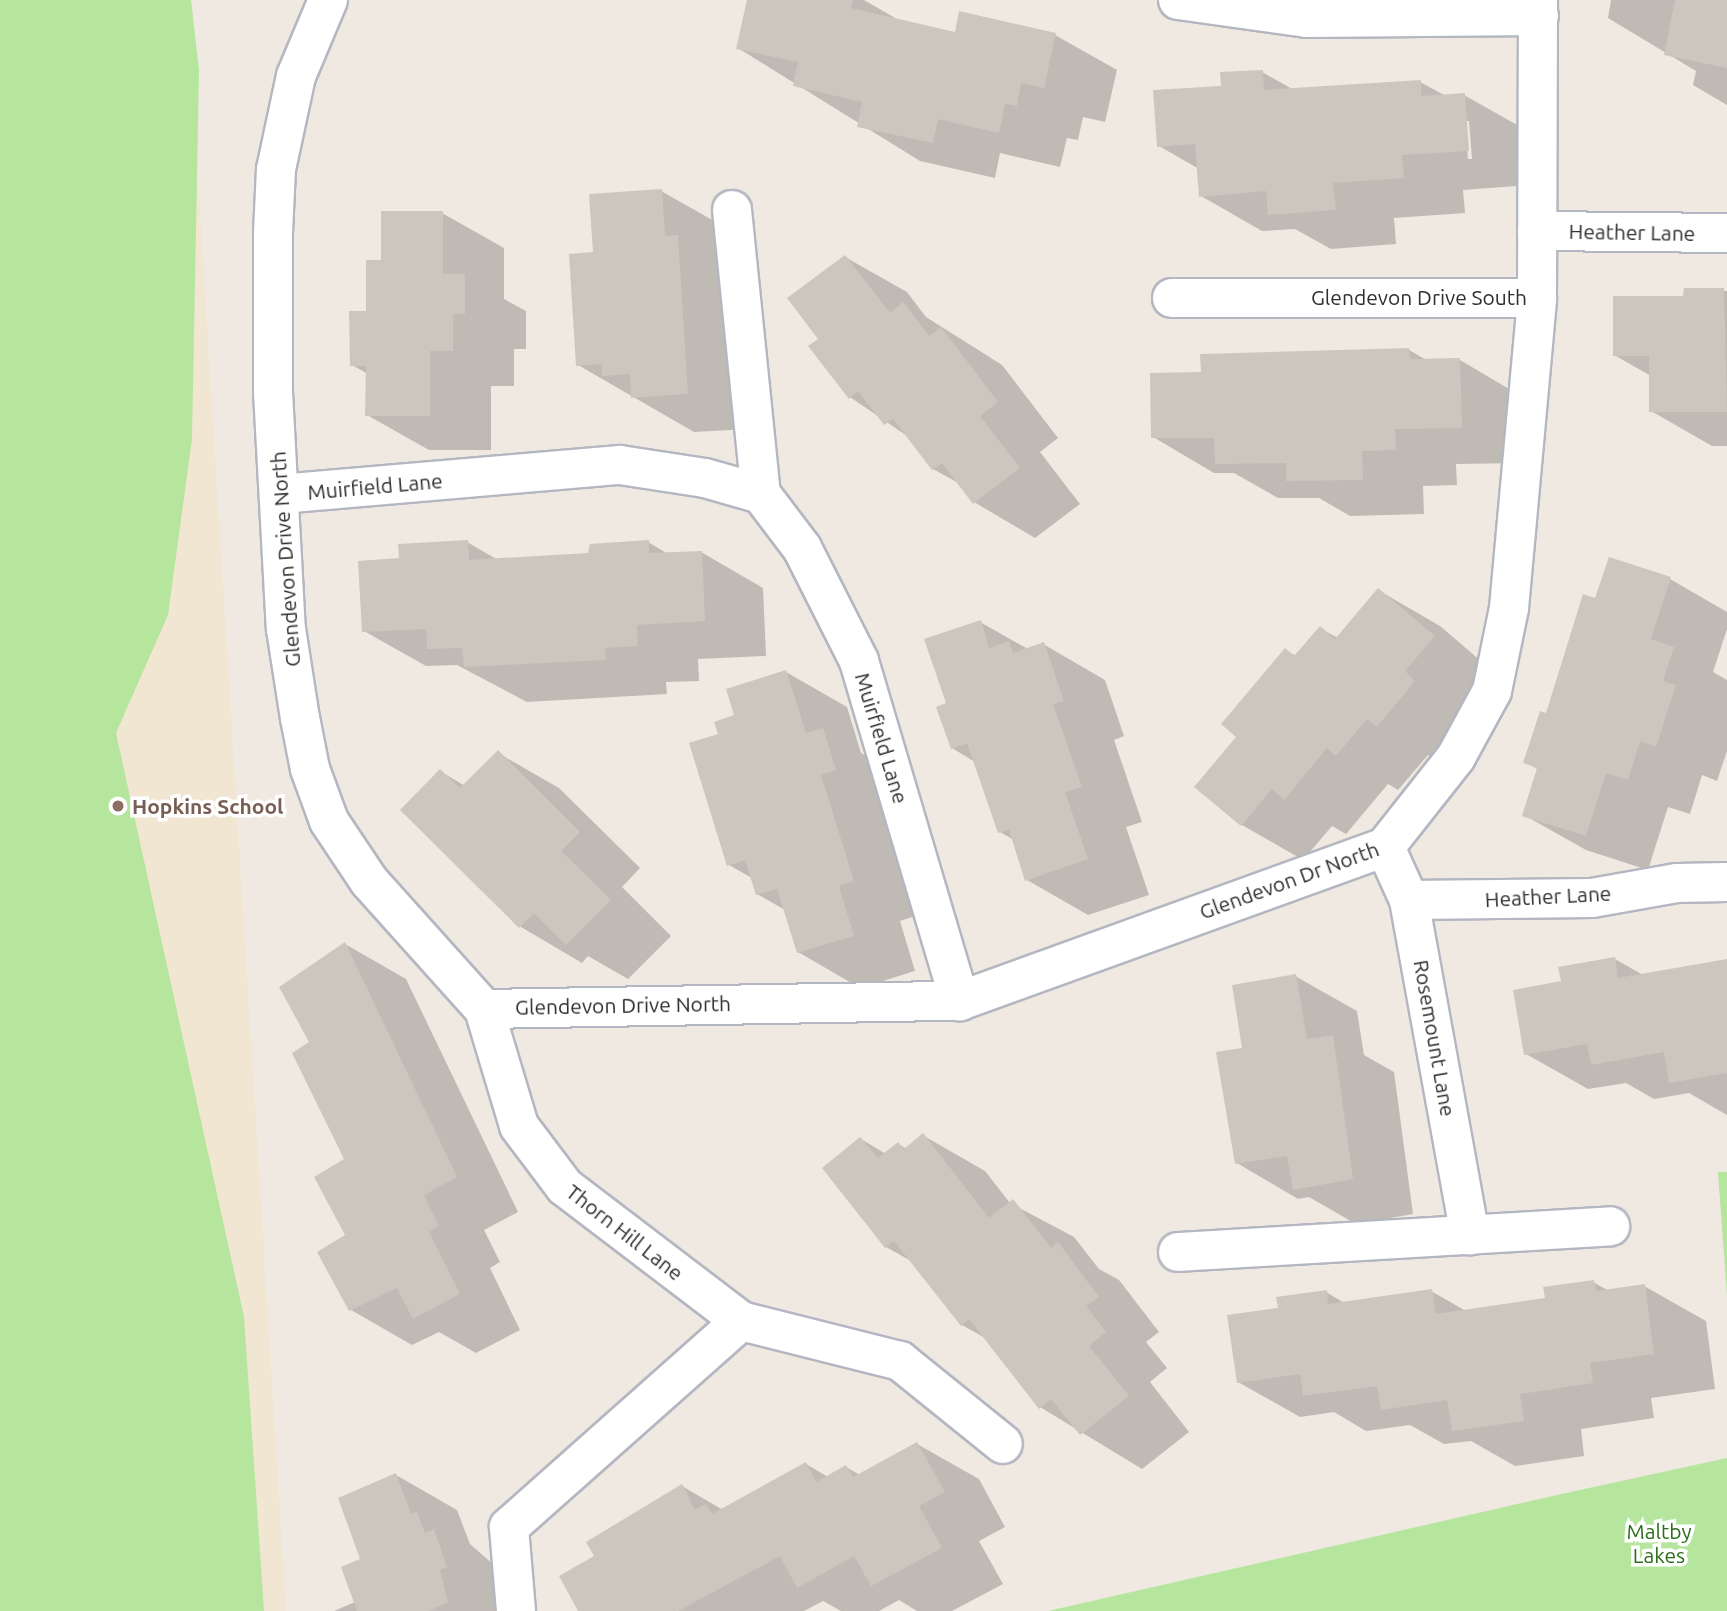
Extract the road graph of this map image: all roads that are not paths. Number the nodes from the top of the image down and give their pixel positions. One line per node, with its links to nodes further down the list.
1 (328, 0): 9 (street, Glendevon Drive North)
2 (1178, 0): 3 (street)
3 (1538, 8): 5 (street, Glendevon Drive South)
4 (732, 210): 10 (street)
5 (1537, 231): 6 (street, Heather Lane); 8 (street, Glendevon Drive South)
6 (1727, 233)
7 (1172, 298): 8 (street, Glendevon Drive South)
8 (1537, 298): 11 (street, Glendevon Dr North)
9 (280, 494): 10 (street, Muirfield Lane); 15 (street, Glendevon Drive North)
10 (761, 494): 14 (street, Muirfield Lane)
11 (1385, 846): 13 (street, Rosemount Lane); 14 (street, Glendevon Dr North)
12 (1727, 881): 13 (street, Heather Lane)
13 (1409, 900): 17 (street, Rosemount Lane)
14 (961, 1001): 15 (street, Glendevon Drive North)
15 (484, 1009): 19 (street, Thorn Hill Lane)
16 (1610, 1226): 17 (street)
17 (1470, 1235): 18 (street)
18 (1178, 1252)
19 (741, 1321): 20 (street, Thorn Hill Lane); 21 (street)
20 (1003, 1444)
21 (516, 1611)

